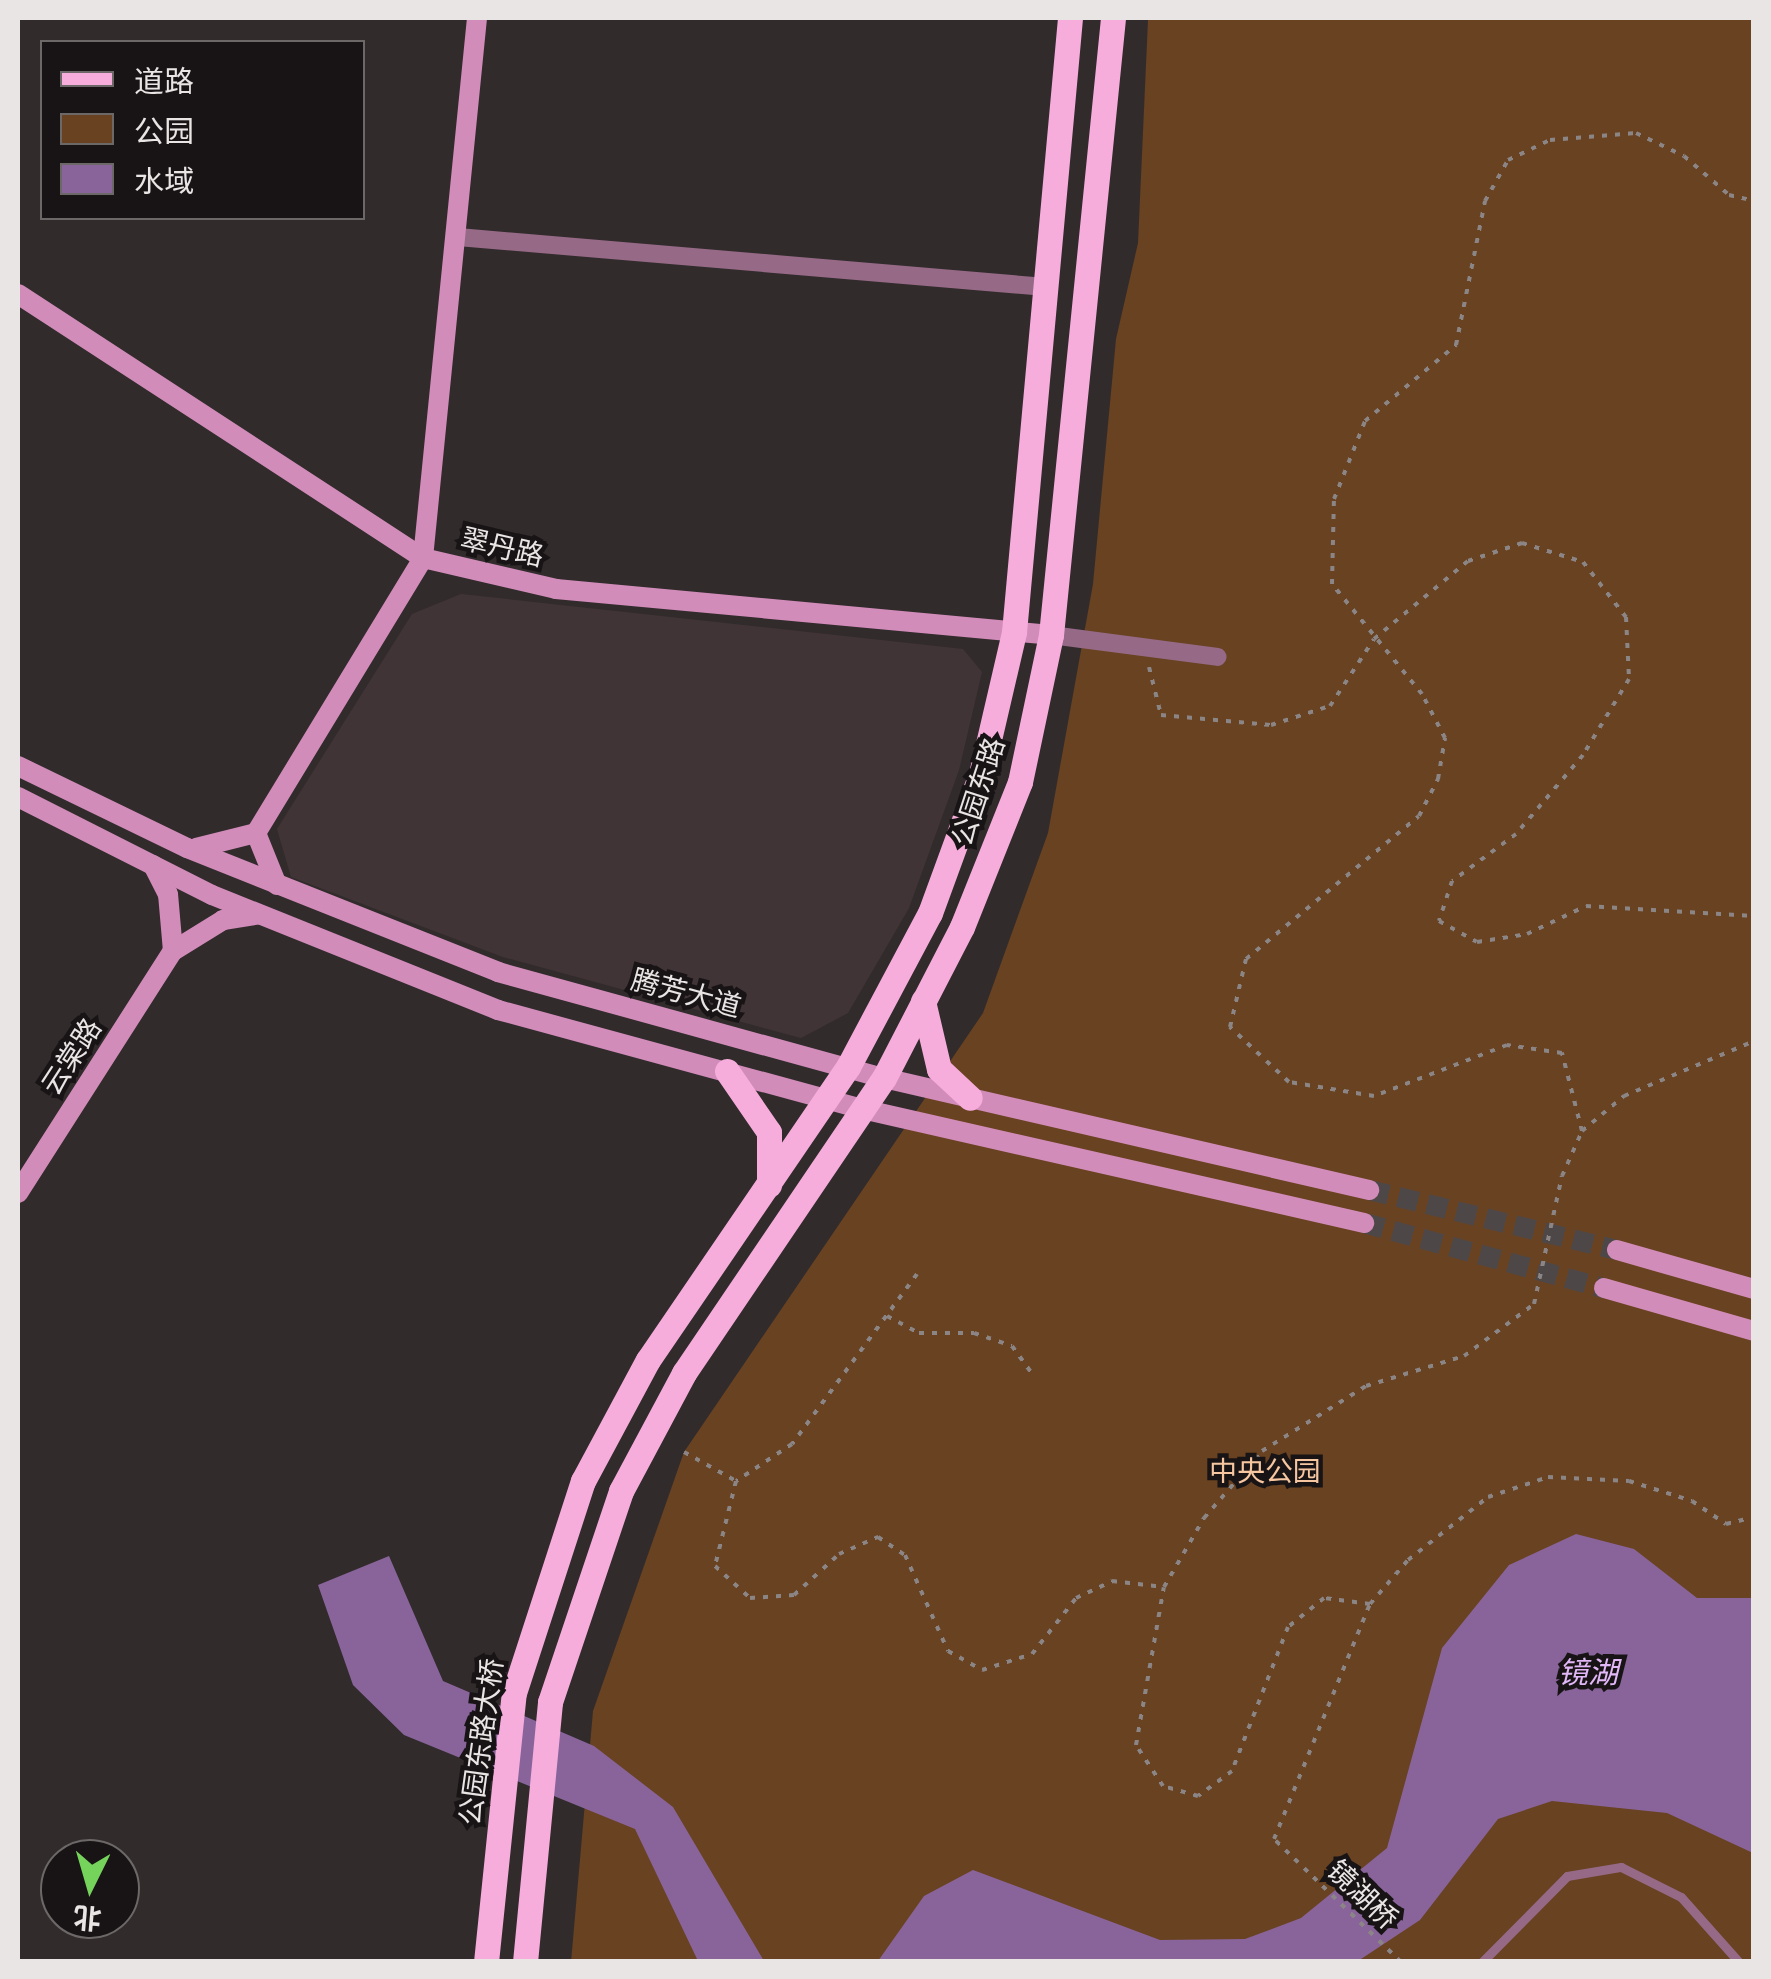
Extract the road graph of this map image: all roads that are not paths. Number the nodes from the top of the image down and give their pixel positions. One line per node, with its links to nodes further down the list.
1 (477, 18): 6 (main road)
2 (1113, 18): 5 (main road, 公园东路)
3 (1124, 18): 5 (main road)
4 (1067, 25): 7 (main road, 公园东路)
5 (1109, 54): 11 (main road, 公园东路)
6 (458, 238): 7 (street); 9 (main road)
7 (1046, 287): 10 (main road, 公园东路)
8 (18, 294): 9 (main road, 翠丹路)
9 (423, 558): 10 (main road, 翠丹路); 15 (main road)
10 (1014, 632): 11 (main road, 翠丹路); 22 (main road, 公园东路)
11 (1051, 636): 12 (street); 21 (main road, 公园东路)
12 (1218, 657)
13 (18, 766): 16 (main road, 腾芳大道)
14 (18, 797): 17 (main road)
15 (256, 833): 16 (main road); 18 (main road)
16 (187, 848): 18 (main road, 腾芳大道)
17 (153, 866): 19 (main road); 20 (main road)
18 (278, 886): 22 (main road, 腾芳大道)
19 (259, 914): 20 (main road); 23 (main road)
20 (173, 951): 30 (main road, 云棠路)
21 (924, 1001): 24 (main road, 公园东路); 25 (main road)
22 (848, 1067): 24 (main road, 腾芳大道); 26 (main road, 公园东路)
23 (727, 1071): 26 (main road); 28 (main road)
24 (884, 1078): 25 (main road, 腾芳大道); 27 (main road, 公园东路)
25 (970, 1098): 29 (main road, 腾芳大道)
26 (828, 1099): 27 (main road); 28 (main road, 公园东路)
27 (862, 1109): 31 (main road); 38 (main road, 公园东路)
28 (769, 1185): 36 (main road, 公园东路)
29 (1369, 1190)
30 (18, 1193)
31 (1364, 1223)
32 (1617, 1250): 34 (main road)
33 (1604, 1288): 35 (main road)
34 (1754, 1289)
35 (1754, 1331)
36 (583, 1481): 37 (main road, 公园东路大桥)
37 (486, 1962)
38 (524, 1962)
39 (1482, 1962): 40 (lane)
40 (1740, 1962)

